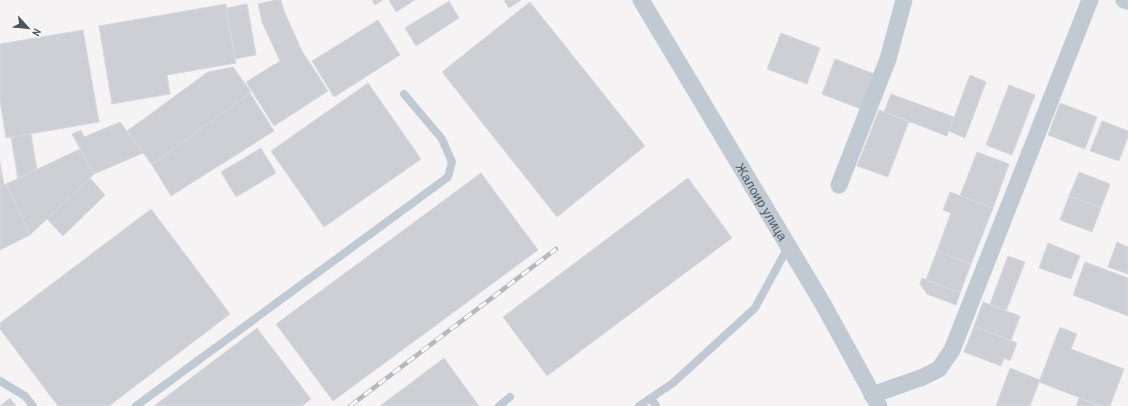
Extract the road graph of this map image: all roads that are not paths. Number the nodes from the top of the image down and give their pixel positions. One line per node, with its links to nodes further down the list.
1 (641, 0): 8 (street, Жалоир улица)
2 (904, 0): 7 (street)
3 (1090, 0): 12 (street)
4 (1124, 0): 5 (street)
5 (1128, 1)
6 (404, 94): 14 (lane)
7 (839, 185)
8 (788, 247): 11 (lane); 12 (street, Жалоир улица)
9 (0, 381): 13 (lane)
10 (510, 397): 15 (lane)
11 (651, 398): 16 (lane); 17 (lane)
12 (876, 400)
13 (33, 406)
14 (136, 406)
15 (499, 406)
16 (639, 406)
17 (656, 406)

